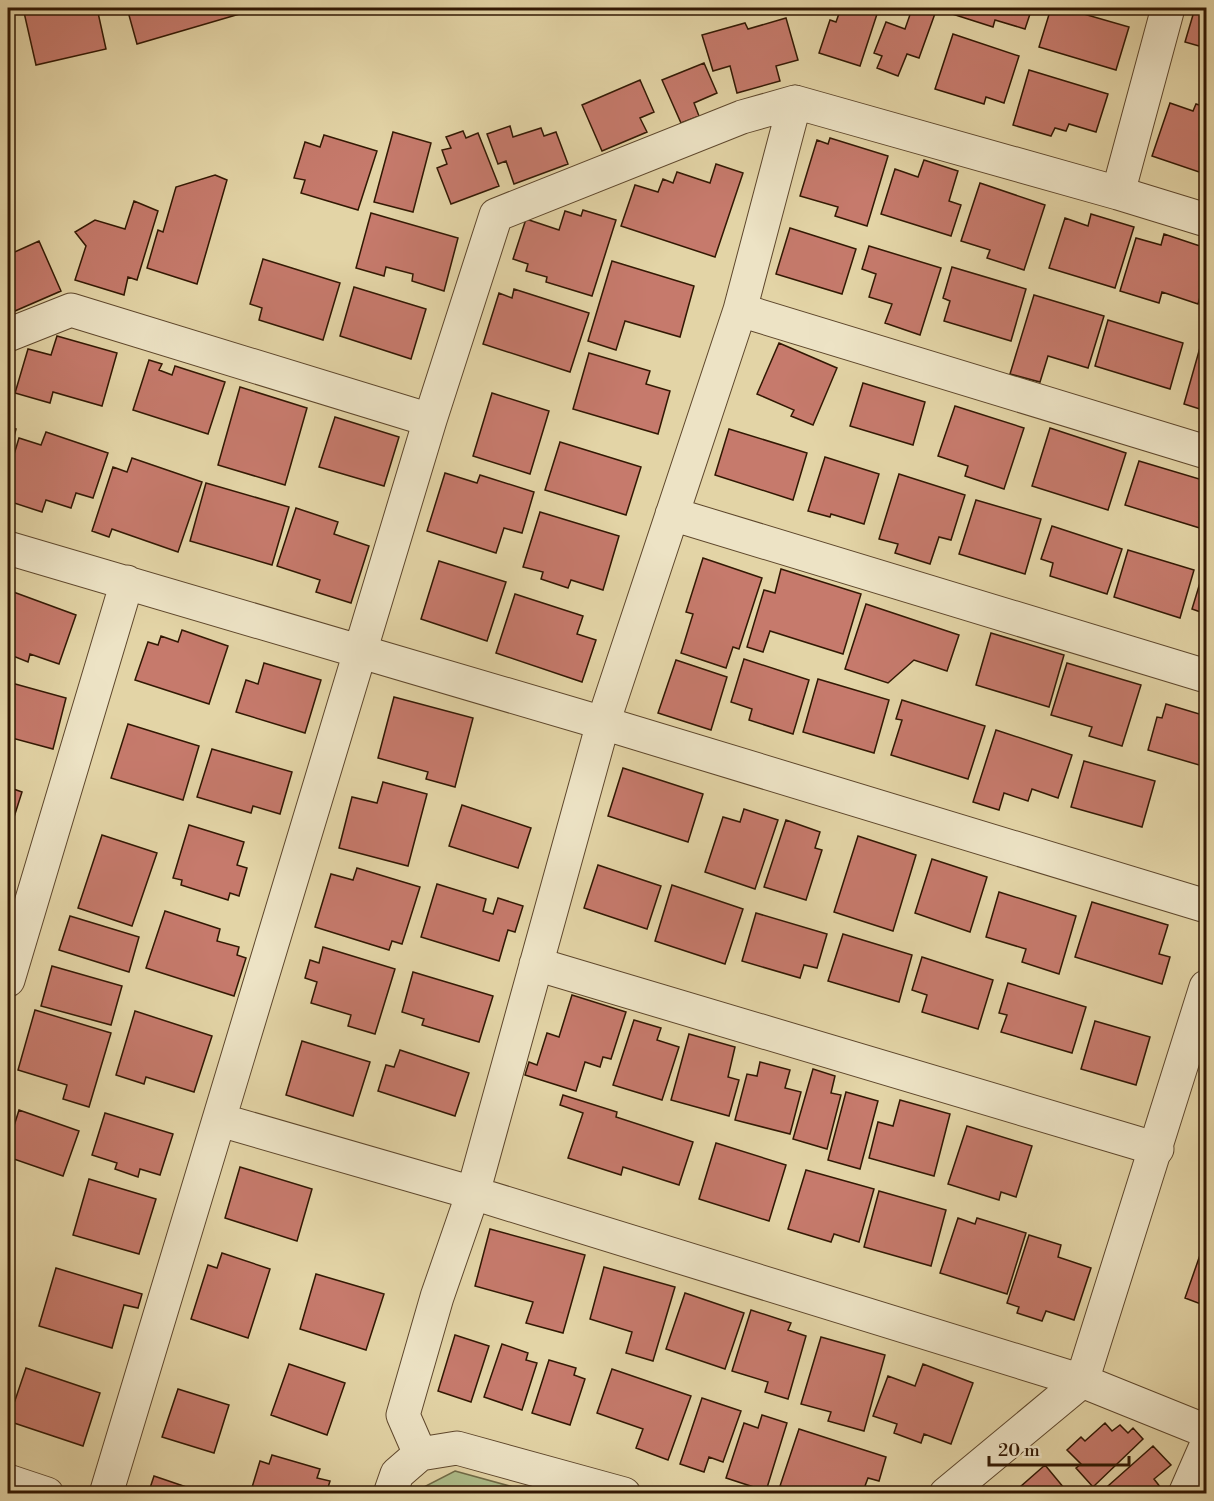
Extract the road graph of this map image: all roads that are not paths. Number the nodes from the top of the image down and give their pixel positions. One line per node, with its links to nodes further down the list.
1 (1168, 8): 3 (street)
2 (795, 102): 3 (street); 5 (street); 7 (street)
3 (1118, 193): 4 (street)
4 (1206, 220)
5 (740, 310): 8 (street); 9 (street)
6 (8, 335): 7 (street)
7 (430, 420): 12 (street)
8 (1206, 452)
9 (672, 514): 13 (street); 14 (street)
10 (8, 548): 11 (street)
11 (127, 582): 12 (street); 17 (street)
12 (361, 653): 14 (street); 19 (street)
13 (1206, 676)
14 (603, 723): 15 (street); 16 (street)
15 (1206, 906)
16 (536, 964): 20 (street); 21 (street)
17 (8, 980)
18 (1206, 987): 20 (street)
19 (220, 1119): 21 (street); 28 (street)
20 (1157, 1149): 22 (street)
21 (472, 1193): 22 (street); 25 (street)
22 (1082, 1381): 23 (street); 31 (street)
23 (1206, 1431)
24 (1206, 1446): 32 (street)
25 (420, 1454): 29 (street); 30 (street)
26 (8, 1481): 27 (street)
27 (47, 1494)
28 (106, 1494)
29 (390, 1494)
30 (624, 1494)
31 (945, 1494)
32 (1185, 1494)

